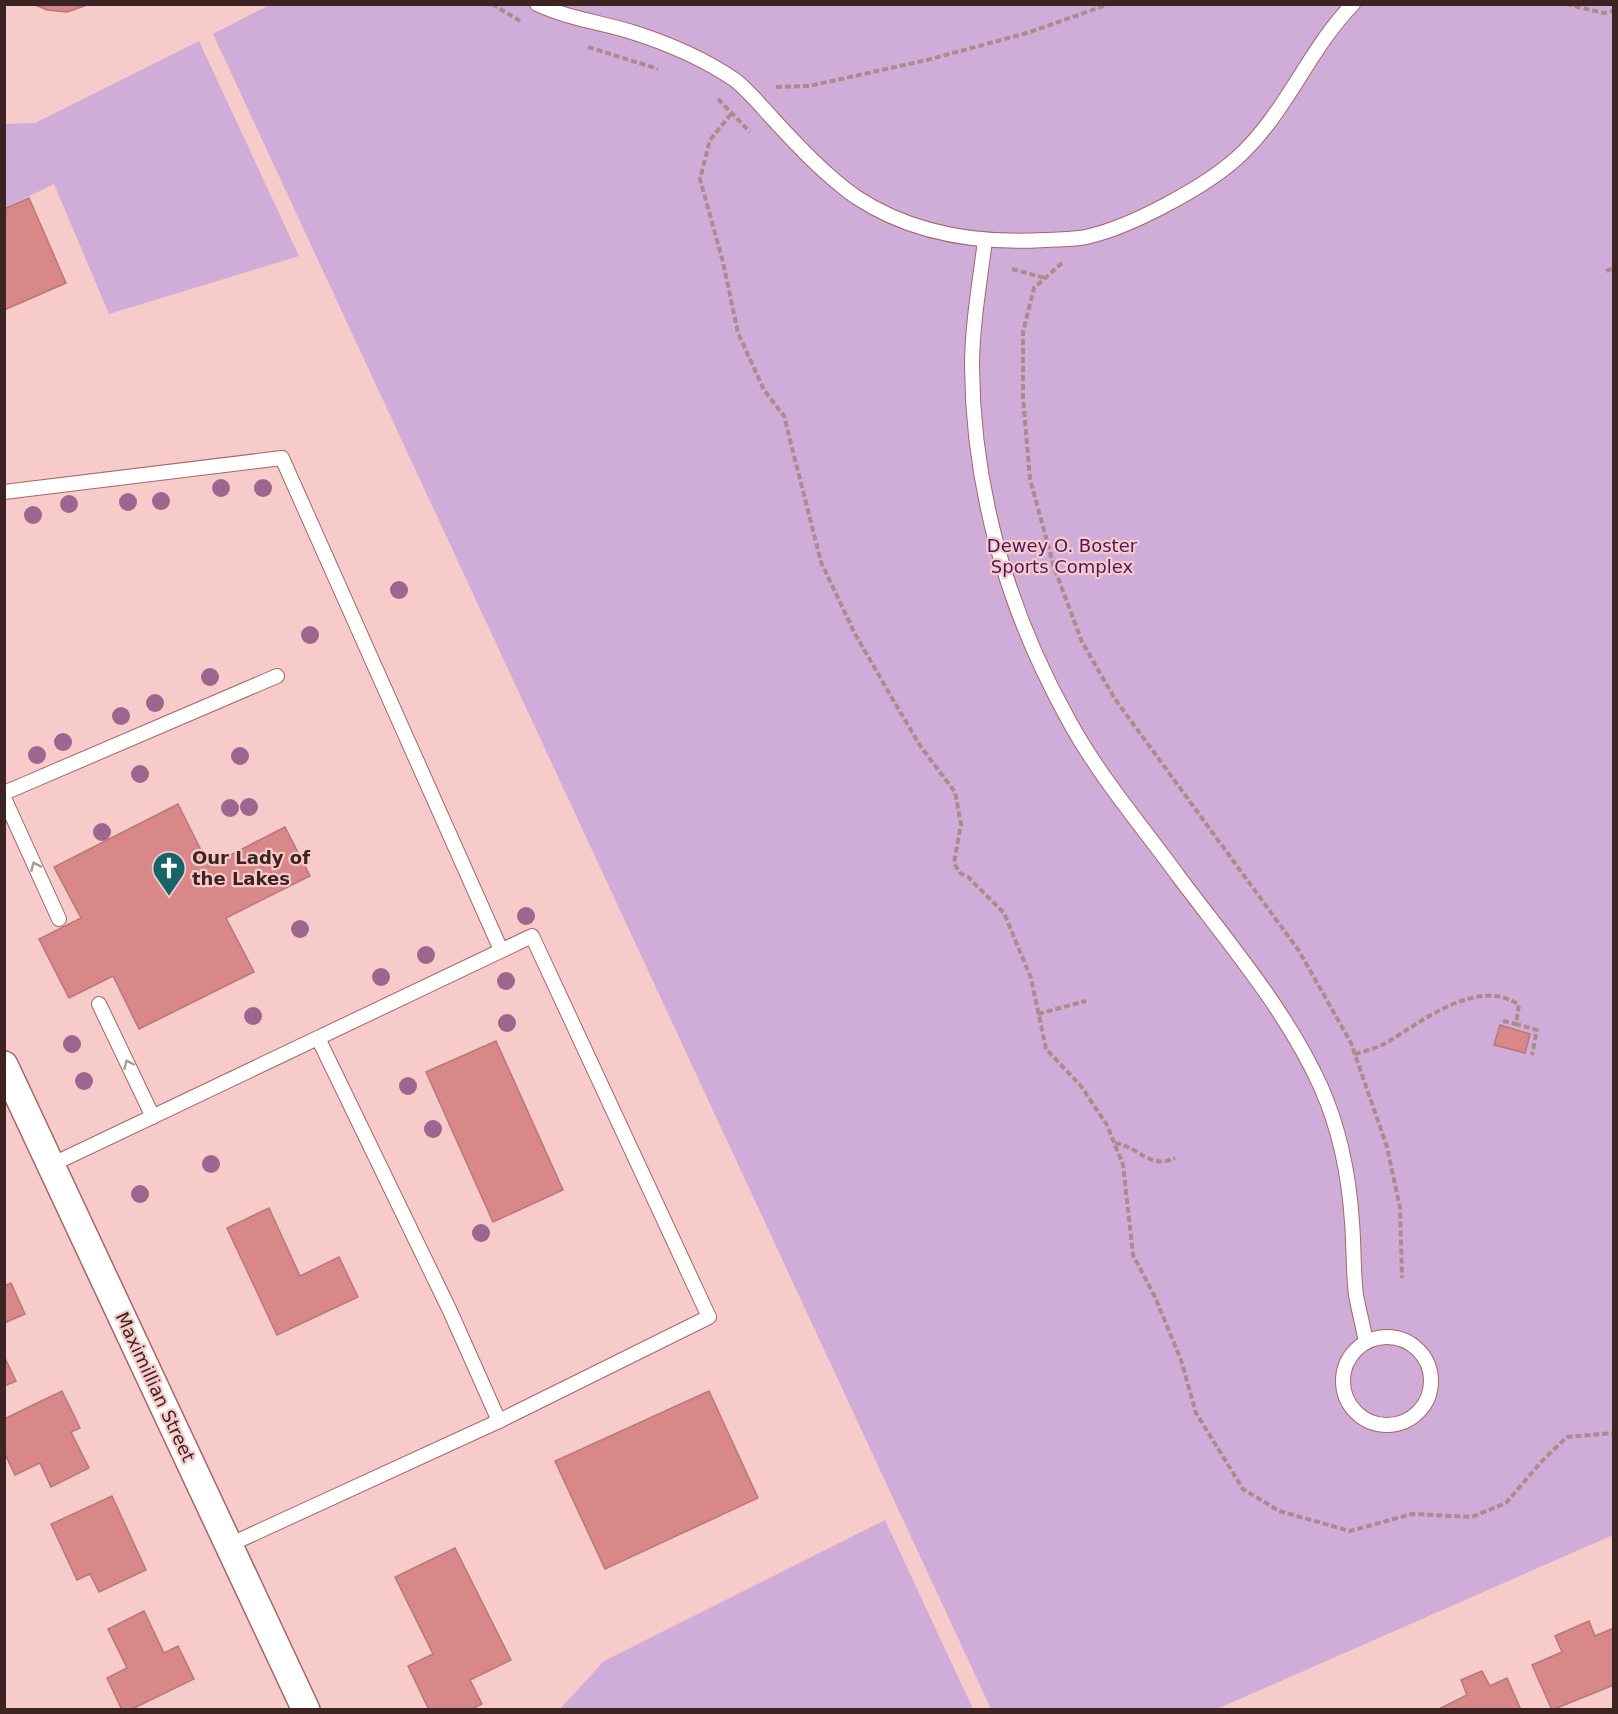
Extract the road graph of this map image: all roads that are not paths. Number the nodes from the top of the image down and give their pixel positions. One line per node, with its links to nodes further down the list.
1 (537, 4): 3 (lane)
2 (1353, 4): 3 (lane)
3 (985, 240): 14 (lane)
4 (4, 492): 8 (lane)
5 (277, 676): 6 (lane)
6 (4, 796): 7 (lane, one-way to 6)
7 (59, 919)
8 (501, 950): 10 (lane); 15 (lane)
9 (99, 1004): 12 (lane, one-way to 9)
10 (318, 1038): 12 (lane); 15 (lane)
11 (4, 1065): 13 (street, Maximillian Street)
12 (153, 1117): 13 (lane)
13 (51, 1165): 16 (street, Maximillian Street)
14 (1366, 1342): 14 (lane)
15 (499, 1421): 16 (lane)
16 (229, 1545): 17 (street, Maximillian Street)
17 (306, 1710)

